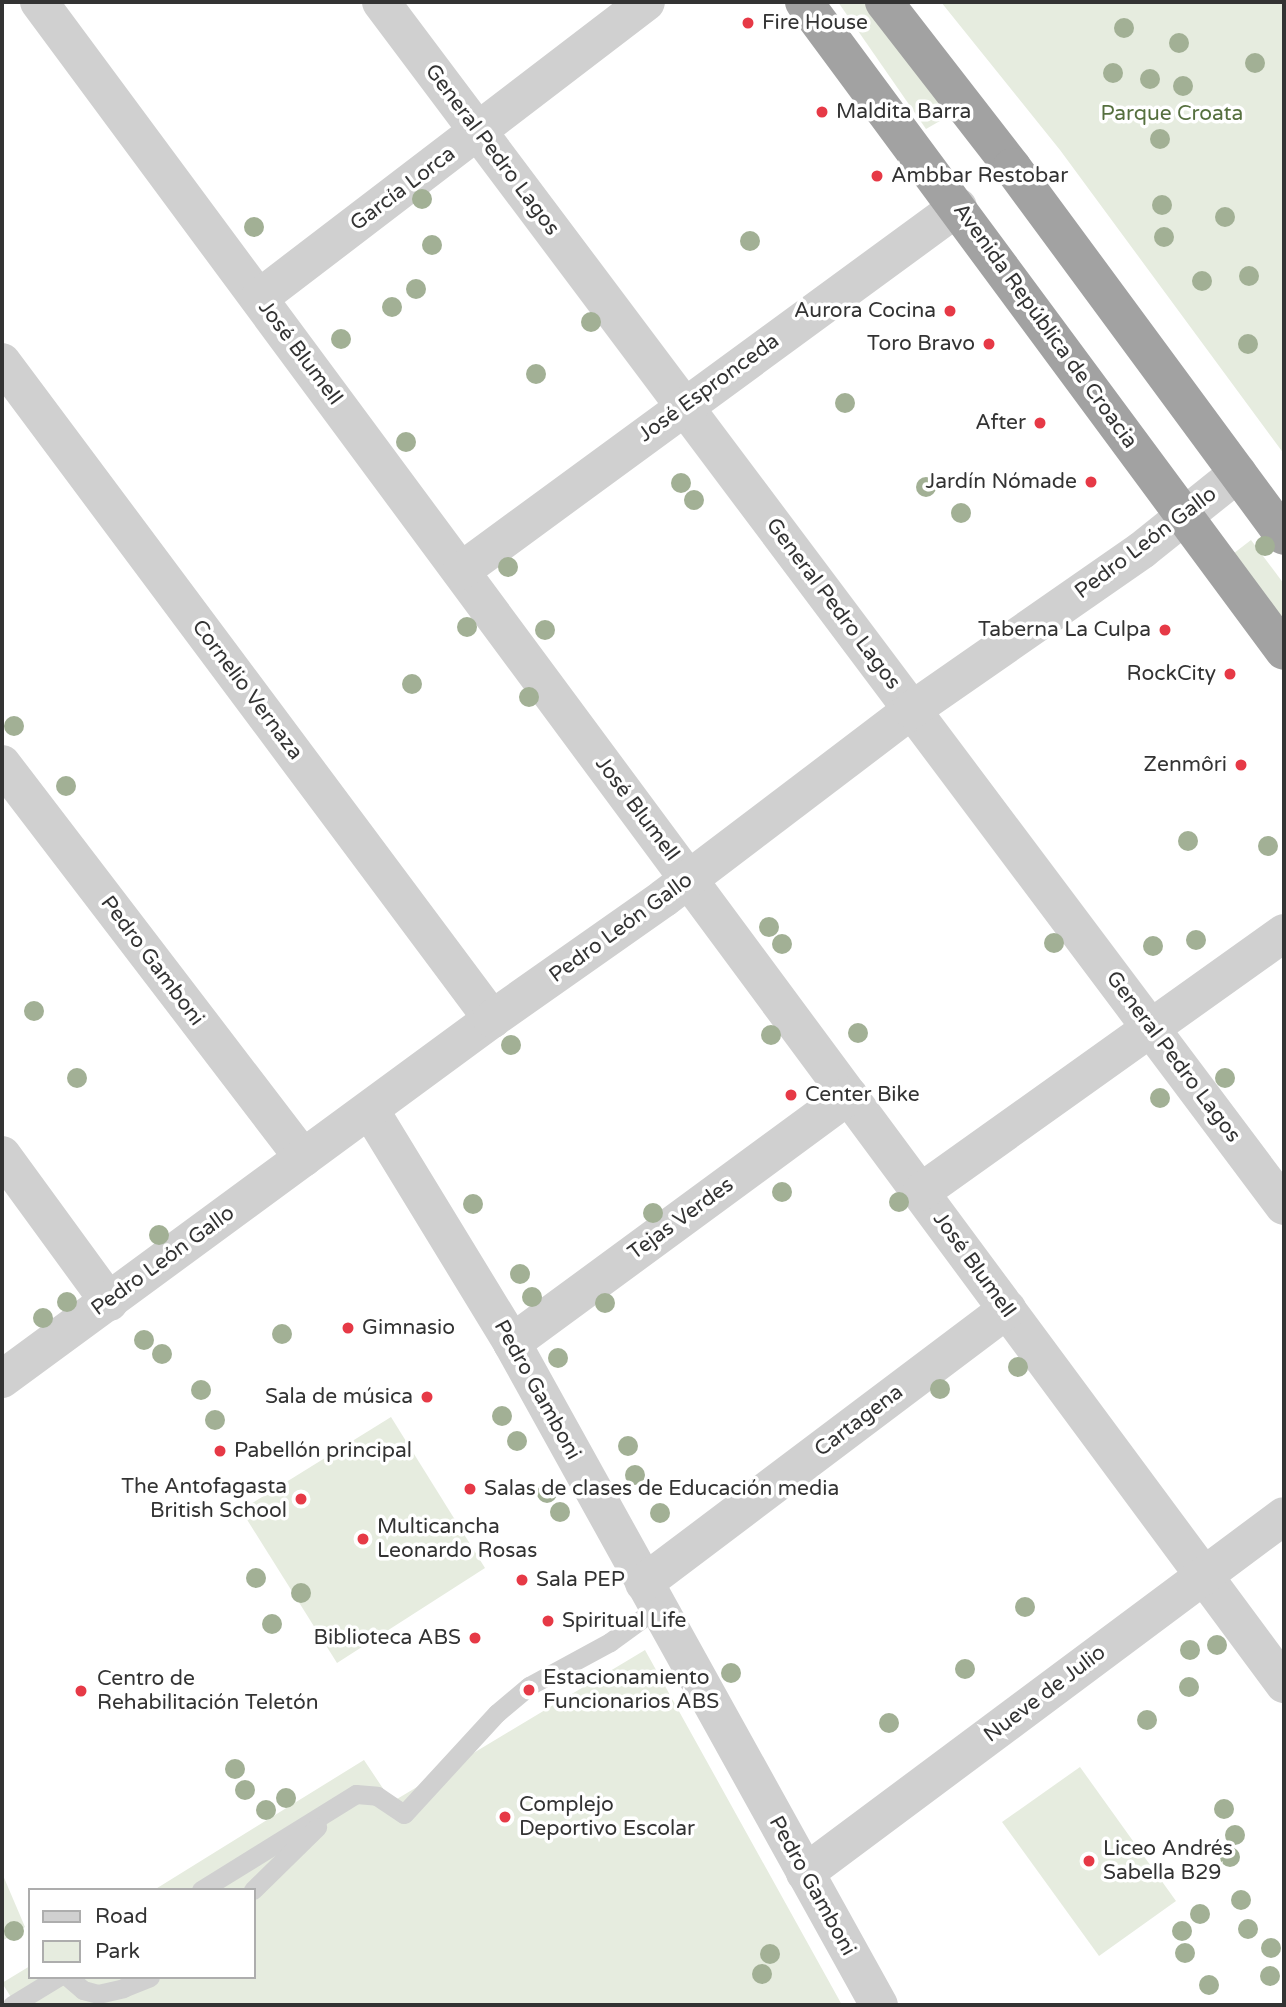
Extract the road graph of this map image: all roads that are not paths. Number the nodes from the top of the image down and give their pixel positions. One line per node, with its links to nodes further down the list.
1 (39, 2): 8 (street, José Blumell)
2 (381, 2): 6 (street, General Pedro Lagos)
3 (646, 2): 6 (street, García Lorca)
4 (804, 2): 7 (highway, Avenida República de Croacia)
5 (884, 2): 11 (highway)
6 (478, 132): 8 (street, García Lorca); 10 (street, General Pedro Lagos)
7 (958, 207): 10 (street, José Espronceda); 12 (highway, Avenida República de Croacia)
8 (259, 299): 14 (street, José Blumell)
9 (2, 362): 20 (street, Cornelio Vernaza)
10 (684, 406): 14 (street, José Espronceda); 16 (street, General Pedro Lagos)
11 (1238, 473): 12 (street, Pedro León Gallo); 13 (highway)
12 (1185, 516): 15 (highway, Avenida República de Croacia); 16 (street, Pedro León Gallo)
13 (1284, 536)
14 (461, 571): 18 (street, José Blumell)
15 (1284, 651)
16 (912, 710): 18 (street, Pedro León Gallo); 21 (street, General Pedro Lagos)
17 (2, 764): 25 (street, Pedro Gamboni)
18 (690, 879): 20 (street, Pedro León Gallo); 22 (street, José Blumell)
19 (1284, 933): 21 (street)
20 (492, 1019): 23 (street, Pedro León Gallo)
21 (1151, 1028): 26 (street); 27 (street, General Pedro Lagos)
22 (849, 1095): 26 (street, José Blumell); 30 (street, Tejas Verdes)
23 (370, 1111): 25 (street, Pedro León Gallo); 30 (street, Pedro Gamboni)
24 (2, 1156): 28 (street)
25 (303, 1158): 28 (street, Pedro León Gallo)
26 (921, 1192): 29 (street, José Blumell)
27 (1284, 1206)
28 (108, 1302): 31 (street, Pedro León Gallo)
29 (1007, 1309): 33 (street, José Blumell); 34 (street, Cartagena)
30 (512, 1343): 34 (street, Pedro Gamboni)
31 (2, 1379)
32 (1284, 1516): 33 (street, Nueve de Julio)
33 (1204, 1575): 35 (street, José Blumell); 37 (street, Nueve de Julio)
34 (651, 1595): 36 (lane); 37 (street, Pedro Gamboni)
35 (1284, 1684)
36 (343, 1803): 38 (lane); 39 (lane)
37 (805, 1873): 44 (street, Pedro Gamboni)
38 (204, 1888)
39 (255, 1888)
40 (55, 1979): 43 (lane)
41 (70, 1979): 42 (lane)
42 (145, 1979)
43 (12, 2005)
44 (879, 2005)

